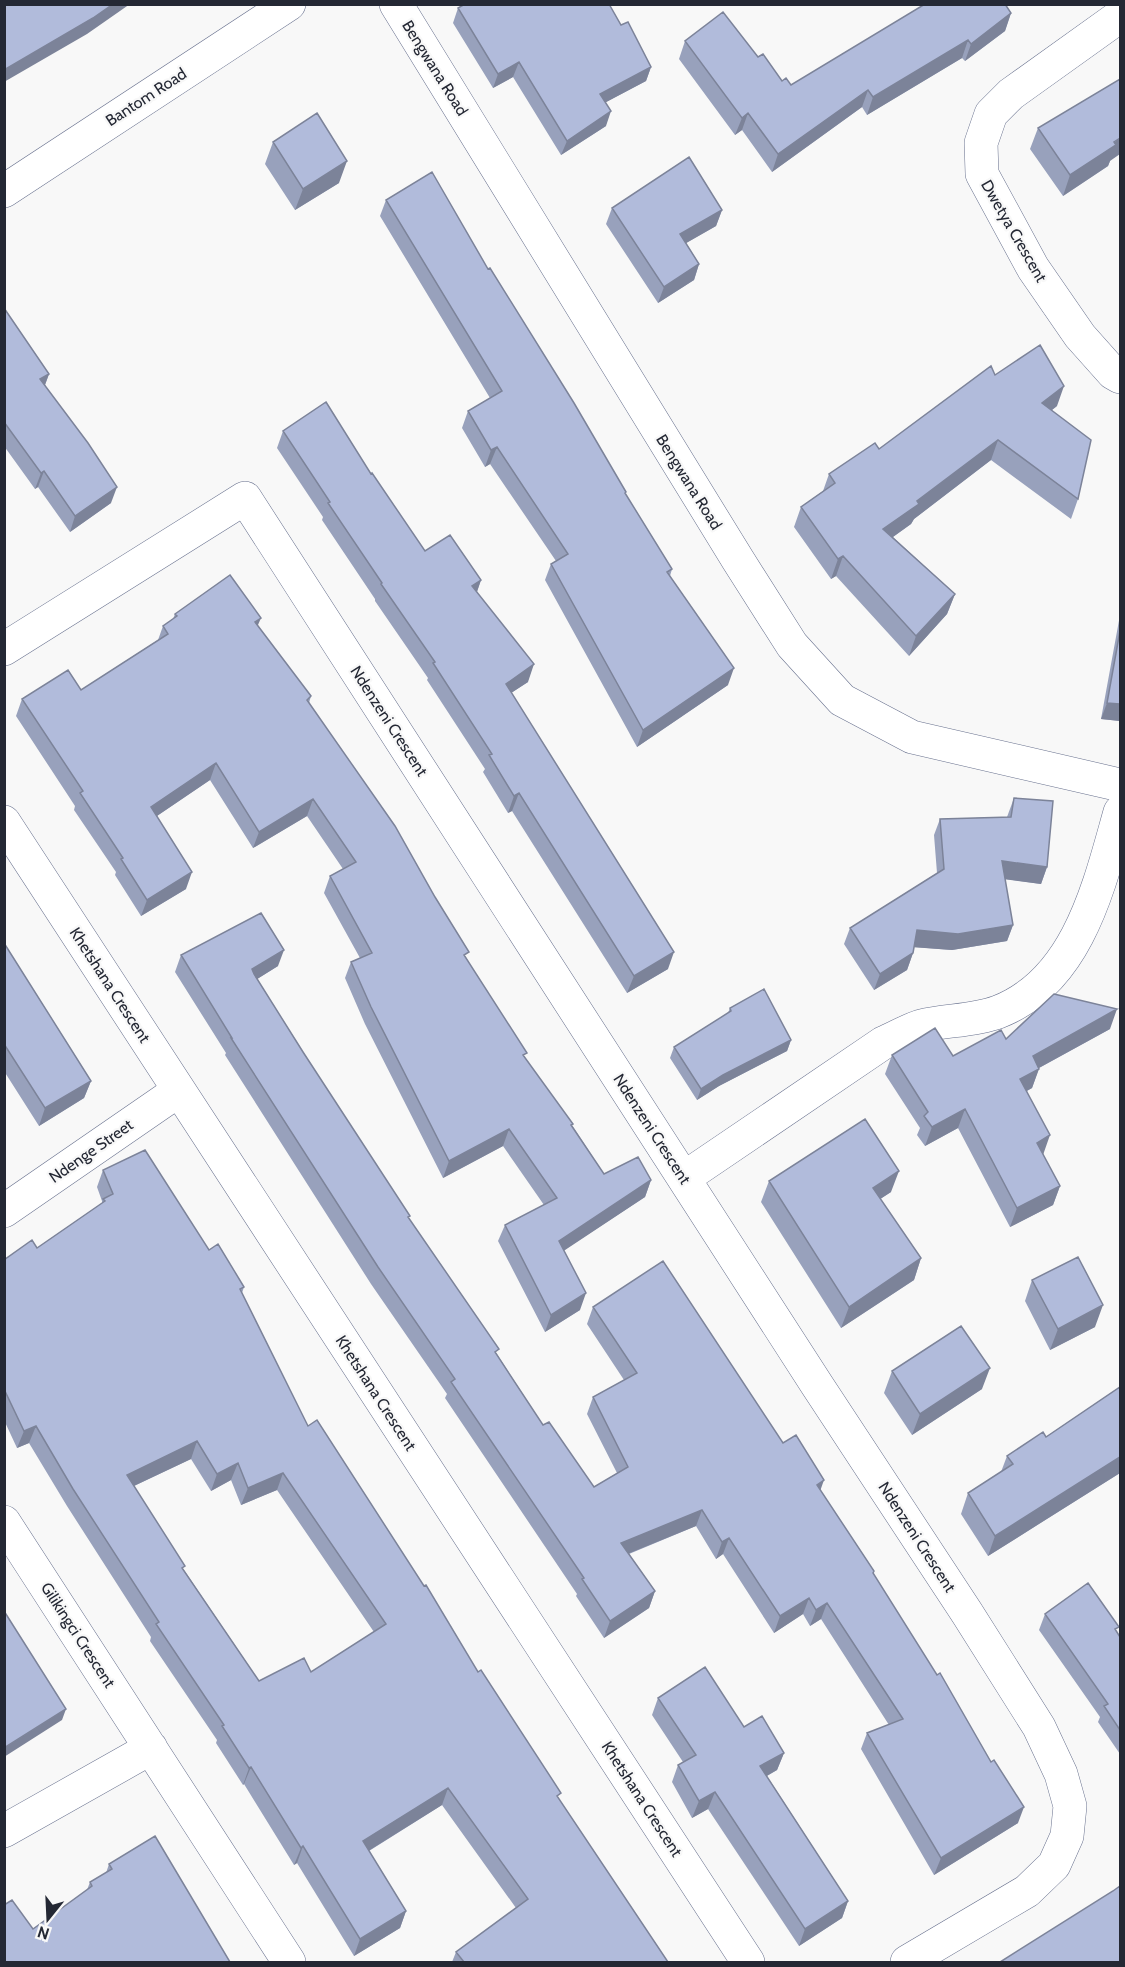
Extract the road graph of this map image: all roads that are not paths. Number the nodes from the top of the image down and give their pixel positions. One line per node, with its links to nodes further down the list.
1 (289, 4): 4 (street, Bantom Road)
2 (396, 4): 7 (street, Bengwana Road)
3 (1120, 16): 5 (street, Dwetya Crescent)
4 (4, 191)
5 (1120, 377)
6 (4, 649): 11 (street, Ndenzeni Crescent)
7 (1120, 784)
8 (1120, 812): 11 (street)
9 (4, 822): 10 (street, Khetshana Crescent)
10 (178, 1091): 12 (street, Ndenge Street); 17 (street, Khetshana Crescent)
11 (684, 1178): 18 (street, Ndenzeni Crescent)
12 (4, 1211)
13 (4, 1522): 14 (street, Gilikingci Crescent)
14 (151, 1748): 15 (street); 16 (street, Gilikingci Crescent)
15 (4, 1831)
16 (289, 1962)
17 (748, 1962)
18 (908, 1962)

